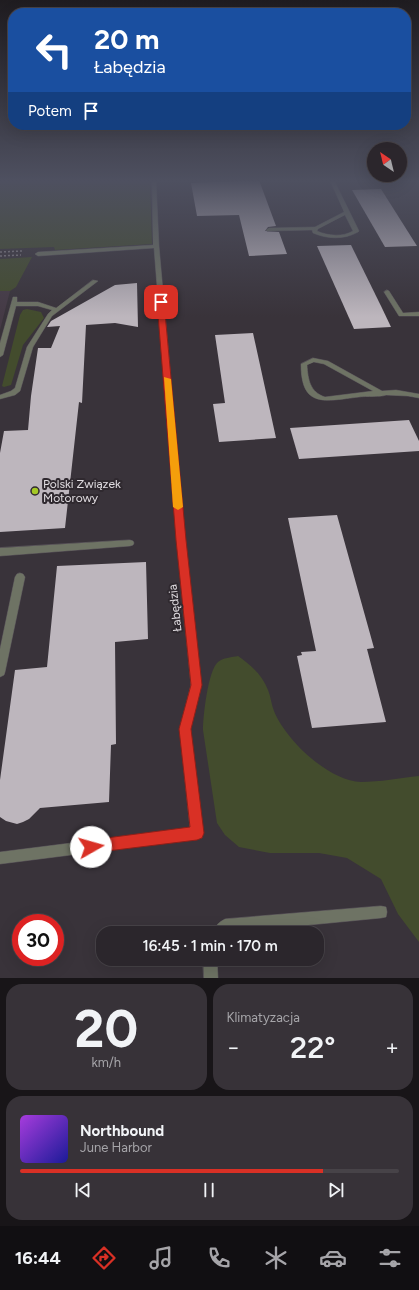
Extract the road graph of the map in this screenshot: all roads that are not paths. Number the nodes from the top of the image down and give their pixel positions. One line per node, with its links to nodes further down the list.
1 (155, 226): 6 (street, Łabędzia)
2 (321, 226): 4 (street)
3 (353, 226): 4 (street)
4 (316, 228): 5 (street)
5 (269, 230)
6 (156, 246): 7 (street); 20 (street, Łabędzia)
7 (38, 254)
8 (95, 281): 10 (street)
9 (387, 292): 11 (street)
10 (57, 310): 12 (street); 15 (street)
11 (419, 314)
12 (0, 355)
13 (383, 394): 13 (street); 14 (street)
14 (419, 396)
15 (0, 397)
16 (130, 543): 17 (street)
17 (0, 552)
18 (20, 577): 19 (street)
19 (0, 672)
20 (0, 858)
21 (381, 912): 22 (street)
22 (225, 926)
23 (210, 966): 24 (street)
24 (211, 978)

